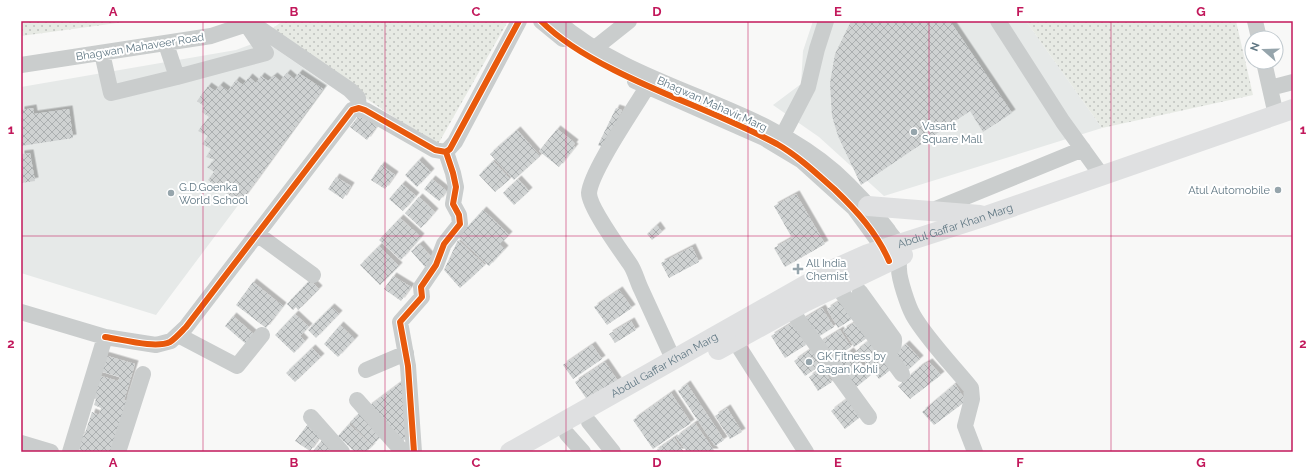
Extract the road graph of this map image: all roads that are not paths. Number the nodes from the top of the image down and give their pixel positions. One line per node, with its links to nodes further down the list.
1 (230, 21): 12 (street, Bhagwan Mahaveer Road)
2 (519, 21): 23 (street)
3 (541, 21): 16 (street, Bhagwan Mahavir Marg)
4 (557, 21): 10 (street, Bhagwan Mahavir Marg)
5 (628, 21): 10 (street)
6 (826, 21): 21 (street)
7 (998, 21): 22 (street)
8 (252, 23): 9 (street, Bhagwan Mahaveer Road); 15 (street); 19 (street)
9 (166, 44): 11 (street, Bhagwan Mahaveer Road); 15 (street)
10 (595, 48): 16 (street, Bhagwan Mahavir Marg)
11 (102, 53): 13 (street, Bhagwan Mahaveer Road); 15 (street)
12 (21, 55)
13 (21, 65)
14 (1266, 70): 18 (street)
15 (177, 77)
16 (649, 82): 21 (street, Bhagwan Mahavir Marg); 29 (street, Bhagwan Mahavir Marg); 41 (street)
17 (1293, 82): 18 (street)
18 (1270, 88): 20 (street)
19 (359, 108): 23 (street); 28 (street)
20 (1287, 115): 24 (main road, Abdul Gaffar Khan Marg); 29 (main road, Abdul Gaffar Khan Marg)
21 (783, 135): 25 (street, Bhagwan Mahavir Marg)
22 (1083, 149): 24 (street); 26 (street)
23 (446, 152): 39 (street)
24 (1102, 176): 27 (main road, Abdul Gaffar Khan Marg)
25 (868, 206): 26 (main road); 29 (street, Bhagwan Mahavir Marg)
26 (929, 212): 27 (main road)
27 (990, 215): 29 (main road, Abdul Gaffar Khan Marg)
28 (257, 234): 30 (street); 35 (street)
29 (894, 255): 31 (main road, Abdul Gaffar Khan Marg); 41 (main road, Abdul Gaffar Khan Marg); 62 (street)
30 (313, 275)
31 (837, 286): 33 (main road, Abdul Gaffar Khan Marg); 40 (street)
32 (860, 292): 40 (street)
33 (791, 310): 38 (main road, Abdul Gaffar Khan Marg); 47 (street)
34 (21, 312): 37 (street)
35 (178, 335): 36 (street); 37 (street)
36 (262, 335)
37 (105, 337): 52 (street)
38 (735, 341): 48 (main road, Abdul Gaffar Khan Marg); 61 (street)
39 (406, 353): 42 (street); 56 (street)
40 (886, 354): 44 (street)
41 (674, 361): 57 (main road, Abdul Gaffar Khan Marg)
42 (366, 370)
43 (143, 374): 53 (street)
44 (902, 374)
45 (357, 400): 55 (street)
46 (311, 417): 54 (street)
47 (869, 417)
48 (589, 422): 49 (main road, Abdul Gaffar Khan Marg); 60 (street)
49 (567, 434): 58 (main road, Abdul Gaffar Khan Marg); 59 (street)
50 (21, 444): 51 (street)
51 (51, 452)
52 (70, 452)
53 (118, 452)
54 (342, 452)
55 (403, 452)
56 (414, 452)
57 (510, 452)
58 (533, 452)
59 (583, 452)
60 (613, 452)
61 (806, 452)
62 (975, 452)

